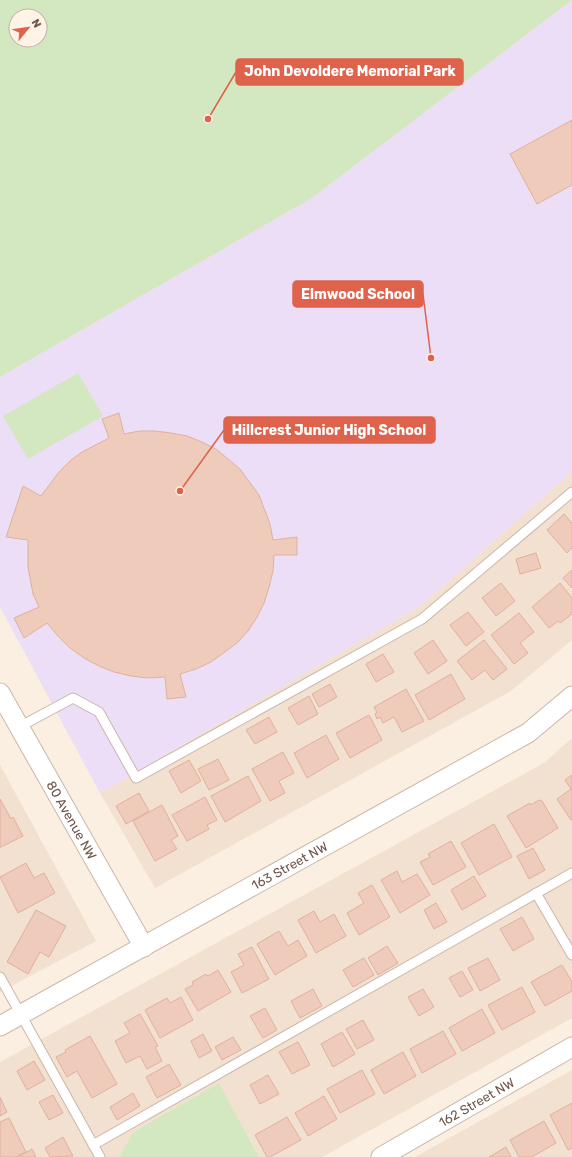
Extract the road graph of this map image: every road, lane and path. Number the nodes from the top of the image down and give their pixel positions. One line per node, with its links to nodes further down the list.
1 (572, 492): 4 (lane)
2 (0, 693): 4 (street, 80 Avenue NW)
3 (572, 696): 7 (street, 163 Street NW)
4 (19, 726): 7 (street, 80 Avenue NW)
5 (572, 873): 6 (lane)
6 (536, 893): 8 (lane); 13 (lane)
7 (144, 947): 10 (street, 163 Street NW)
8 (572, 955)
9 (0, 977): 10 (lane)
10 (21, 1015): 11 (street, 163 Street NW); 13 (lane)
11 (0, 1026)
12 (572, 1047): 15 (street, 162 Street NW)
13 (93, 1145): 14 (lane)
14 (100, 1157)
15 (381, 1157)

